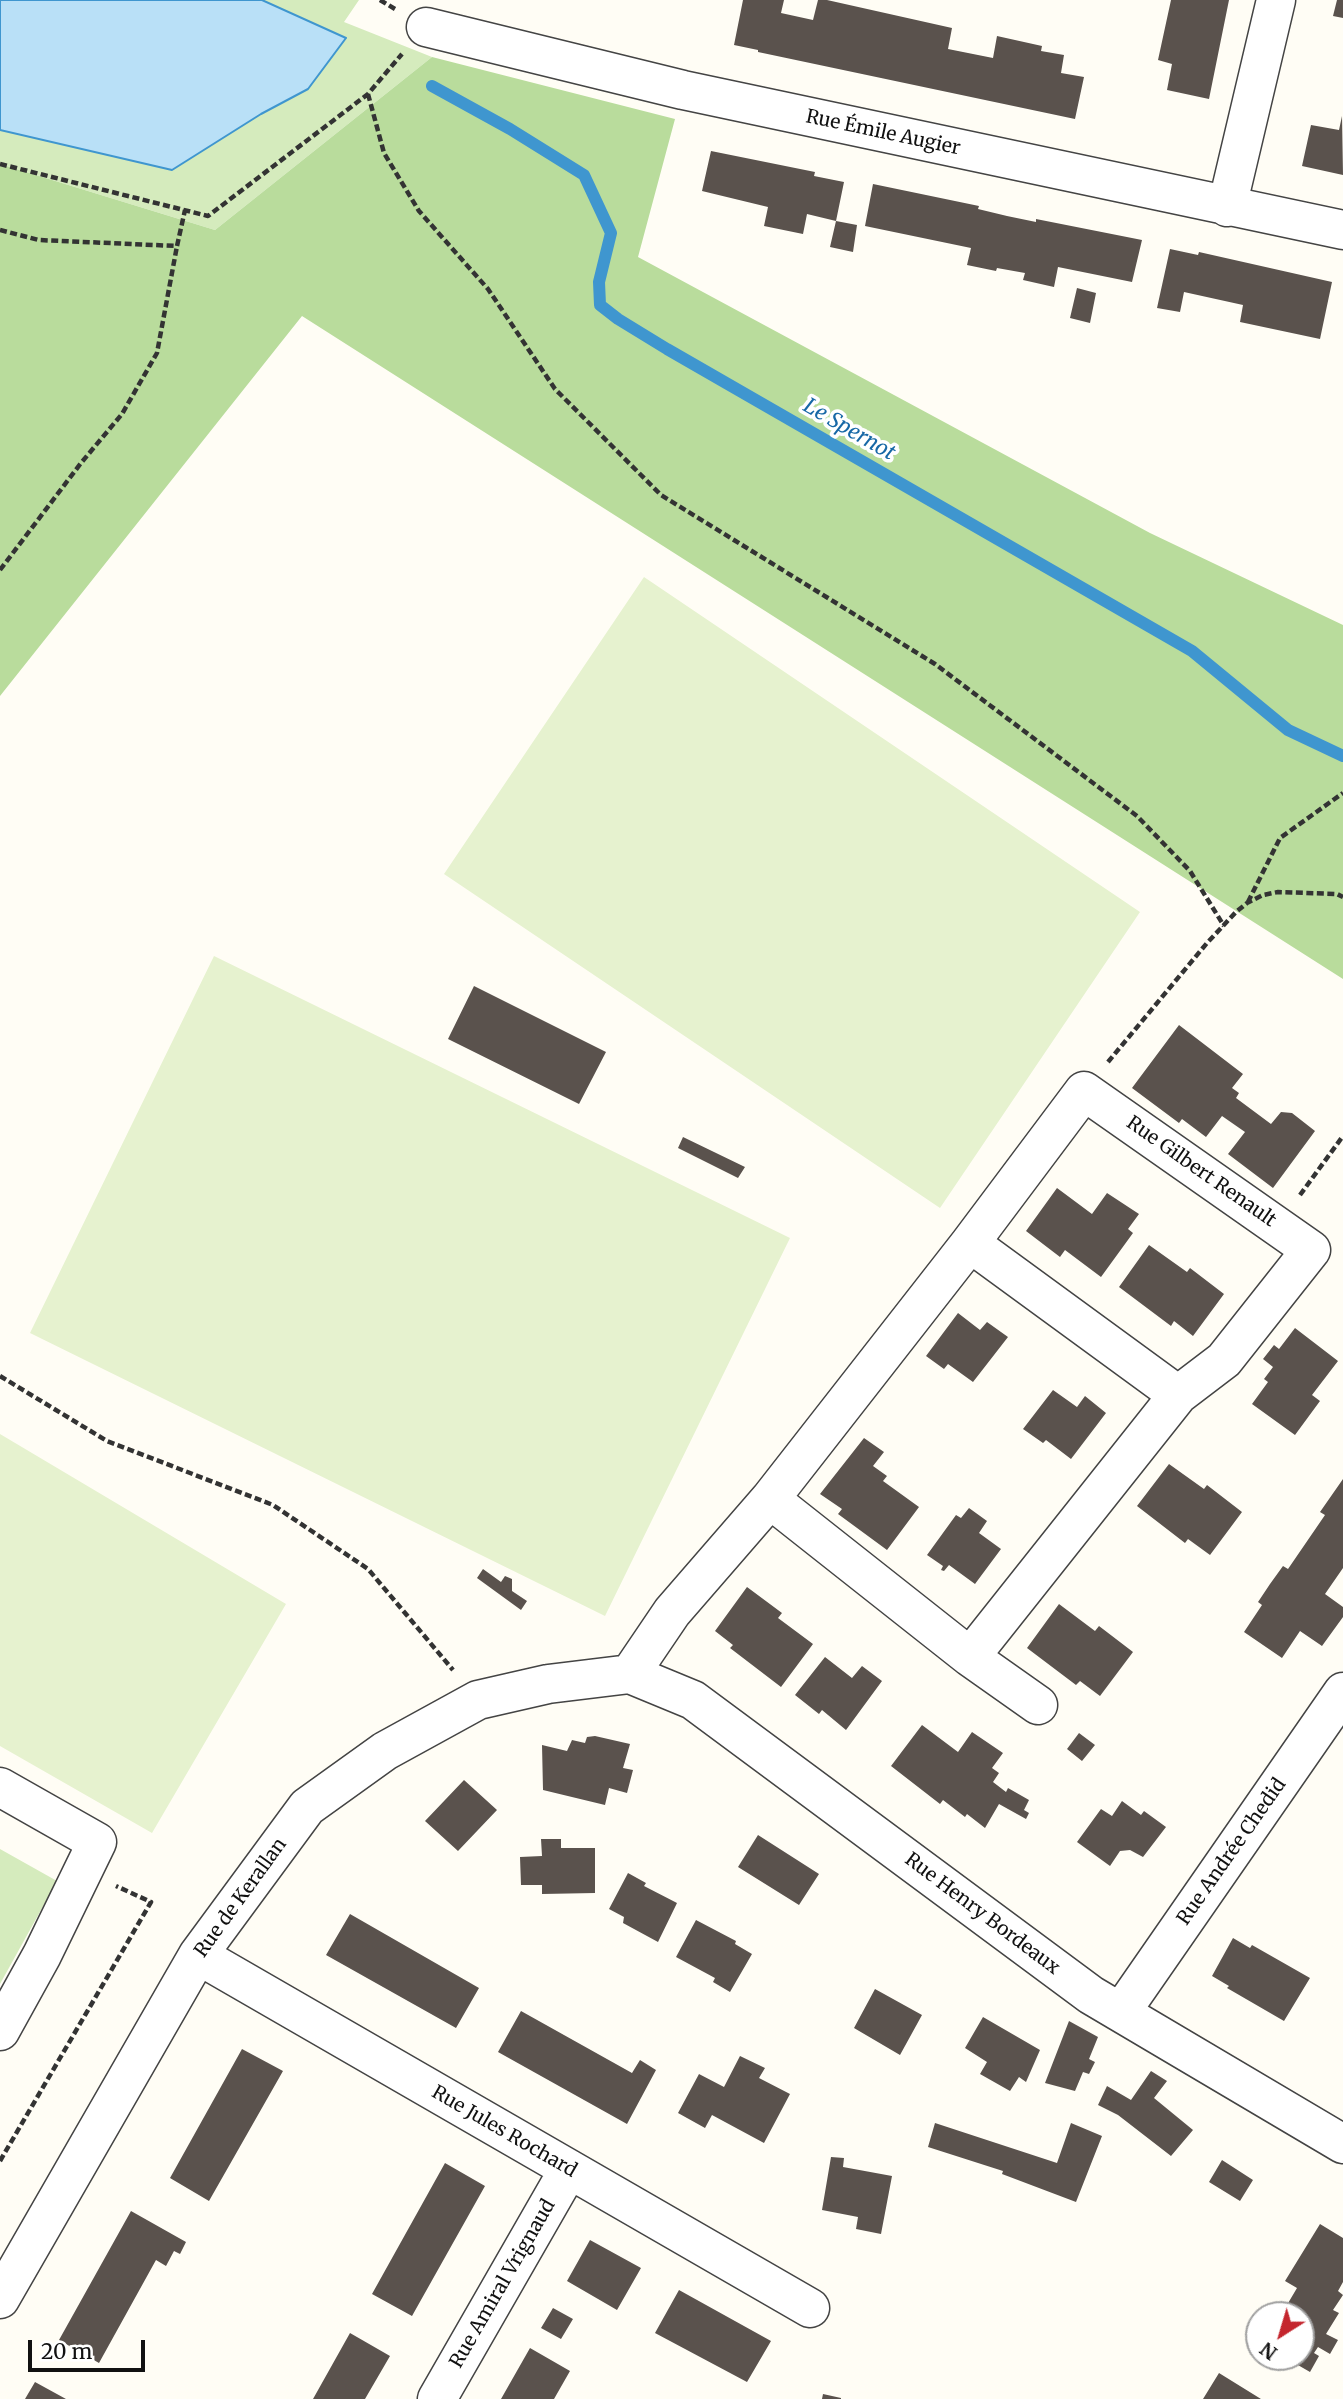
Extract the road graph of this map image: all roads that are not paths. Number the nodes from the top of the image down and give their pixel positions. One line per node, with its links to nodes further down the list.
1 (1276, 0): 3 (street)
2 (426, 27): 3 (street, Rue Émile Augier)
3 (1227, 207): 4 (street, Rue Émile Augier)
4 (1343, 230)
5 (970, 1243): 6 (street); 6 (street, Rue Gilbert Renault); 7 (street)
6 (1178, 1395): 8 (street, Rue Gilbert Renault)
7 (770, 1499): 8 (street); 9 (street)
8 (970, 1657): 11 (street)
9 (630, 1674): 13 (street, Rue de Kerallan); 14 (street, Rue Henry Bordeaux)
10 (1343, 1692): 14 (street, Rue Andrée Chedid)
11 (1038, 1705)
12 (0, 1787): 15 (street)
13 (198, 1955): 17 (street, Rue Jules Rochard); 18 (street, Rue de Kerallan)
14 (1121, 2012): 16 (street, Rue Henry Bordeaux)
15 (0, 2031)
16 (1343, 2144)
17 (569, 2169): 19 (street, Rue Jules Rochard); 20 (street, Rue Amiral Vrignaud)
18 (0, 2299)
19 (810, 2308)
20 (437, 2399)

